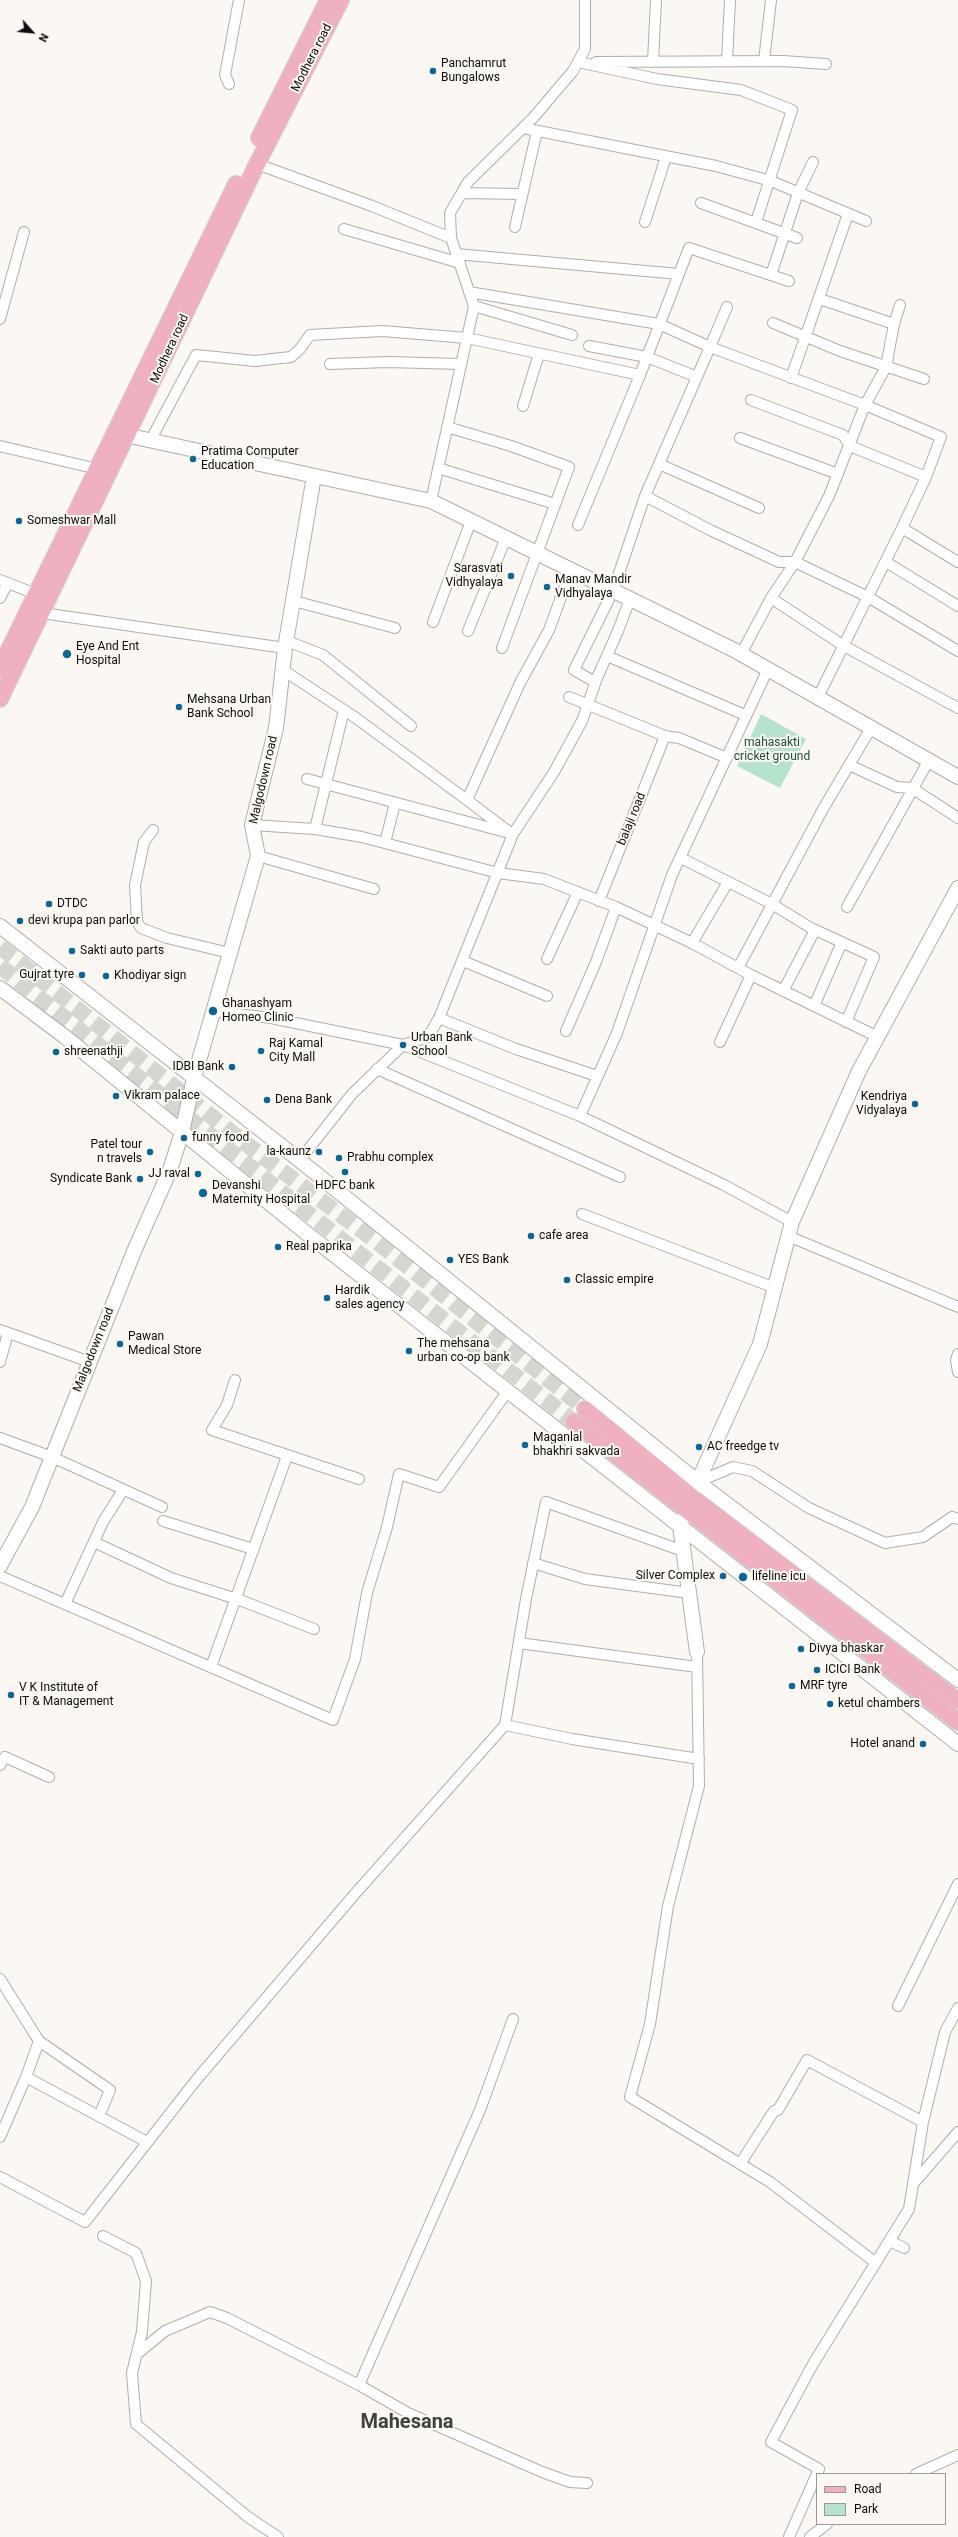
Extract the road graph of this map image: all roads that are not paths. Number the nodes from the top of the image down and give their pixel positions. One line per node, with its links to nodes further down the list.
1 (239, 0): 13 (street)
2 (328, 0): 65 (main road)
3 (341, 0): 18 (main road, Modhera road)
4 (585, 0): 10 (street)
5 (656, 0): 11 (street)
6 (730, 0): 8 (street)
7 (771, 0): 9 (street)
8 (727, 61): 9 (street); 11 (street)
9 (764, 61): 12 (street)
10 (578, 62): 11 (street); 14 (street); 19 (street)
11 (653, 62)
12 (826, 64)
13 (229, 84)
14 (523, 128): 15 (street); 20 (street)
15 (537, 131): 16 (street); 22 (street)
16 (666, 157): 19 (street); 26 (street)
17 (812, 162): 21 (street)
18 (257, 164): 32 (street); 65 (main road, Modhera road)
19 (771, 181): 21 (street); 27 (street)
20 (462, 193): 22 (street); 32 (street)
21 (798, 193): 24 (street); 31 (street)
22 (522, 194): 28 (street)
23 (701, 203): 27 (street)
24 (848, 214): 25 (street); 39 (street)
25 (866, 221)
26 (645, 222)
27 (756, 222): 31 (street)
28 (514, 227)
29 (344, 229): 34 (street)
30 (24, 232): 43 (street)
31 (784, 234): 33 (street); 36 (street)
32 (451, 238): 34 (street)
33 (797, 238)
34 (458, 258): 35 (street); 38 (street)
35 (679, 274): 36 (street); 45 (street)
36 (770, 275): 37 (street)
37 (789, 281)
38 (469, 292): 41 (street); 45 (street)
39 (820, 299): 46 (street); 48 (street)
40 (900, 305): 46 (street)
41 (474, 306): 47 (street); 49 (street)
42 (727, 307): 51 (street)
43 (0, 319)
44 (773, 323): 48 (street)
45 (659, 324): 51 (street); 53 (street)
46 (894, 324): 56 (street)
47 (572, 335)
48 (807, 337): 56 (street); 59 (street)
49 (467, 338): 52 (street); 55 (street); 67 (street)
50 (589, 346): 53 (street)
51 (710, 347): 58 (street); 59 (street)
52 (539, 354): 57 (street); 63 (street)
53 (647, 357): 57 (street); 58 (street)
54 (330, 364): 55 (street)
55 (461, 364): 64 (street)
56 (886, 367): 60 (street); 62 (street)
57 (640, 375): 81 (street)
58 (697, 377): 70 (street)
59 (791, 378): 62 (street)
60 (924, 379)
61 (751, 400): 69 (street)
62 (865, 405): 69 (street); 75 (street)
63 (524, 406)
64 (447, 427): 71 (street); 78 (street)
65 (121, 434): 67 (street); 72 (main road, Modhera road)
66 (740, 438): 73 (street)
67 (150, 441): 74 (street)
68 (0, 446): 72 (street)
69 (850, 446): 73 (street); 75 (street)
70 (659, 464): 76 (street); 79 (street)
71 (438, 468): 77 (street); 78 (street)
72 (103, 470): 96 (main road, Modhera road)
73 (838, 474): 85 (street)
74 (314, 476): 77 (street); 95 (street, Malgodown road)
75 (926, 476): 82 (street)
76 (645, 496): 85 (street); 90 (street)
77 (431, 501): 80 (street)
78 (555, 504): 84 (street)
79 (758, 508)
80 (471, 521): 83 (street); 98 (street)
81 (578, 525)
82 (902, 528): 86 (street); 87 (street)
83 (506, 538): 84 (street); 100 (street)
84 (537, 553): 88 (street); 103 (street)
85 (795, 562): 92 (street); 93 (street)
86 (886, 562): 93 (street); 97 (street)
87 (958, 562)
88 (571, 570): 90 (street); 128 (street)
89 (4, 581): 91 (street); 96 (street)
90 (613, 591): 94 (street); 110 (street)
91 (0, 598)
92 (771, 598): 102 (street); 105 (street)
93 (868, 598): 102 (street); 104 (street)
94 (630, 599): 105 (street); 106 (street)
95 (294, 601): 99 (street); 101 (street, Malgodown road)
96 (42, 602): 101 (street); 107 (main road); 113 (main road, Modhera road)
97 (958, 606)
98 (433, 622)
99 (395, 628)
100 (468, 631)
101 (286, 644): 109 (street, Malgodown road); 118 (street)
102 (844, 646): 112 (street); 115 (street)
103 (502, 648)
104 (958, 651)
105 (741, 654): 108 (street)
106 (607, 656): 110 (street); 117 (street)
107 (0, 668)
108 (768, 669): 112 (street); 117 (street)
109 (283, 670): 116 (street); 131 (street, Malgodown road)
110 (595, 682): 114 (street)
111 (569, 697): 114 (street)
112 (818, 697): 119 (street)
113 (0, 699)
114 (588, 703): 120 (street); 134 (street)
115 (958, 708)
116 (344, 710): 126 (street); 128 (street)
117 (745, 715): 121 (street)
118 (411, 726)
119 (871, 728): 122 (street); 123 (street)
120 (665, 736): 121 (street); 143 (street, balaji road)
121 (727, 758): 137 (street)
122 (928, 760): 124 (street); 127 (street)
123 (849, 765): 127 (street); 144 (street)
124 (958, 777)
125 (307, 779): 126 (street)
126 (326, 784): 129 (street); 132 (street)
127 (912, 788): 130 (street); 146 (street)
128 (467, 800): 134 (street)
129 (395, 803): 134 (street); 135 (street)
130 (958, 818)
131 (252, 825): 132 (street); 136 (street, Malgodown road)
132 (315, 829): 135 (street)
133 (153, 830): 152 (street)
134 (513, 834): 138 (street)
135 (385, 843): 138 (street)
136 (258, 856): 141 (street); 152 (street, Malgodown road)
137 (681, 858): 139 (street); 147 (street)
138 (498, 873): 142 (street); 154 (street)
139 (728, 882): 144 (street); 151 (street)
140 (958, 888): 165 (street)
141 (374, 889)
142 (578, 892): 143 (street); 153 (street)
143 (599, 901): 145 (street)
144 (772, 904): 149 (street); 155 (street)
145 (616, 907): 147 (street); 164 (street)
146 (848, 907)
147 (655, 925): 151 (street); 169 (street)
148 (0, 926): 170 (street)
149 (815, 930): 150 (street); 158 (street)
150 (842, 942): 160 (street); 163 (street)
151 (692, 943): 155 (street)
152 (230, 953): 161 (street, Malgodown road)
153 (547, 959)
154 (463, 961): 159 (street); 162 (street)
155 (738, 968): 156 (street)
156 (751, 975): 158 (street); 166 (street)
157 (0, 988): 172 (street)
158 (784, 991): 160 (street)
159 (547, 996)
160 (814, 1006): 163 (street)
161 (213, 1011): 167 (street); 170 (street, Malgodown road)
162 (439, 1018): 167 (street); 169 (street)
163 (846, 1022): 165 (street)
164 (566, 1031)
165 (878, 1037): 176 (street)
166 (720, 1042)
167 (403, 1044): 168 (street); 171 (street)
168 (377, 1069): 173 (street); 174 (street)
169 (597, 1076): 171 (street)
170 (194, 1078): 172 (street, Malgodown road); 173 (street)
171 (580, 1116): 176 (street)
172 (182, 1132): 183 (street, Malgodown road); 186 (street)
173 (300, 1160): 187 (street)
174 (620, 1177)
175 (582, 1214): 178 (street)
176 (792, 1222): 177 (street)
177 (788, 1236): 178 (street); 179 (street)
178 (775, 1288): 196 (street)
179 (958, 1308)
180 (4, 1331): 182 (street); 183 (street)
181 (958, 1354): 184 (street)
182 (0, 1362)
183 (90, 1362): 193 (street, Malgodown road)
184 (958, 1372)
185 (235, 1380): 192 (street)
186 (507, 1392): 191 (street); 213 (street)
187 (589, 1403): 196 (street); 196 (main road)
188 (574, 1422): 189 (main road)
189 (588, 1433): 191 (street); 196 (main road)
190 (0, 1438): 193 (street)
191 (567, 1438): 200 (street)
192 (287, 1456): 194 (street); 202 (street)
193 (52, 1457): 195 (street); 205 (street, Malgodown road)
194 (359, 1479)
195 (123, 1490): 197 (street); 201 (street)
196 (692, 1495): 198 (street); 200 (street); 215 (street); 216 (main road); 217 (main road)
197 (162, 1507)
198 (958, 1519)
199 (163, 1521): 202 (street)
200 (680, 1525): 203 (street); 219 (street)
201 (94, 1542): 208 (street); 209 (street)
202 (253, 1549): 208 (street)
203 (683, 1551): 204 (street); 207 (street)
204 (533, 1563): 207 (street); 211 (street)
205 (0, 1566)
206 (0, 1576): 209 (street)
207 (689, 1593): 212 (street)
208 (235, 1599): 210 (street); 213 (street)
209 (65, 1604): 213 (street)
210 (314, 1629)
211 (519, 1643): 214 (street); 218 (street)
212 (696, 1652): 214 (street)
213 (211, 1667)
214 (697, 1667): 220 (street)
215 (958, 1680)
216 (958, 1701)
217 (958, 1722)
218 (505, 1725): 220 (street); 234 (street)
219 (958, 1744)
220 (699, 1759): 235 (street)
221 (0, 1765): 222 (street)
222 (49, 1777)
223 (958, 1884): 225 (street)
224 (0, 1979): 228 (street)
225 (898, 2006)
226 (958, 2008): 231 (street)
227 (513, 2019): 243 (street)
228 (39, 2041): 229 (street); 230 (street)
229 (26, 2077): 230 (street); 233 (street)
230 (100, 2116): 234 (street)
231 (923, 2122): 235 (street); 237 (street)
232 (958, 2132): 237 (street)
233 (0, 2137)
234 (146, 2142): 236 (street)
235 (740, 2164): 241 (street)
236 (1, 2180)
237 (913, 2184): 239 (street)
238 (103, 2236): 242 (street)
239 (890, 2240): 240 (street); 241 (street)
240 (904, 2248)
241 (876, 2263): 245 (street)
242 (137, 2354): 243 (street); 250 (street)
243 (360, 2385): 248 (street)
244 (958, 2455): 246 (street)
245 (817, 2473)
246 (918, 2473)
247 (816, 2476): 251 (street)
248 (587, 2483)
249 (826, 2525): 252 (street)
250 (278, 2537)
251 (789, 2537)
252 (810, 2537)

